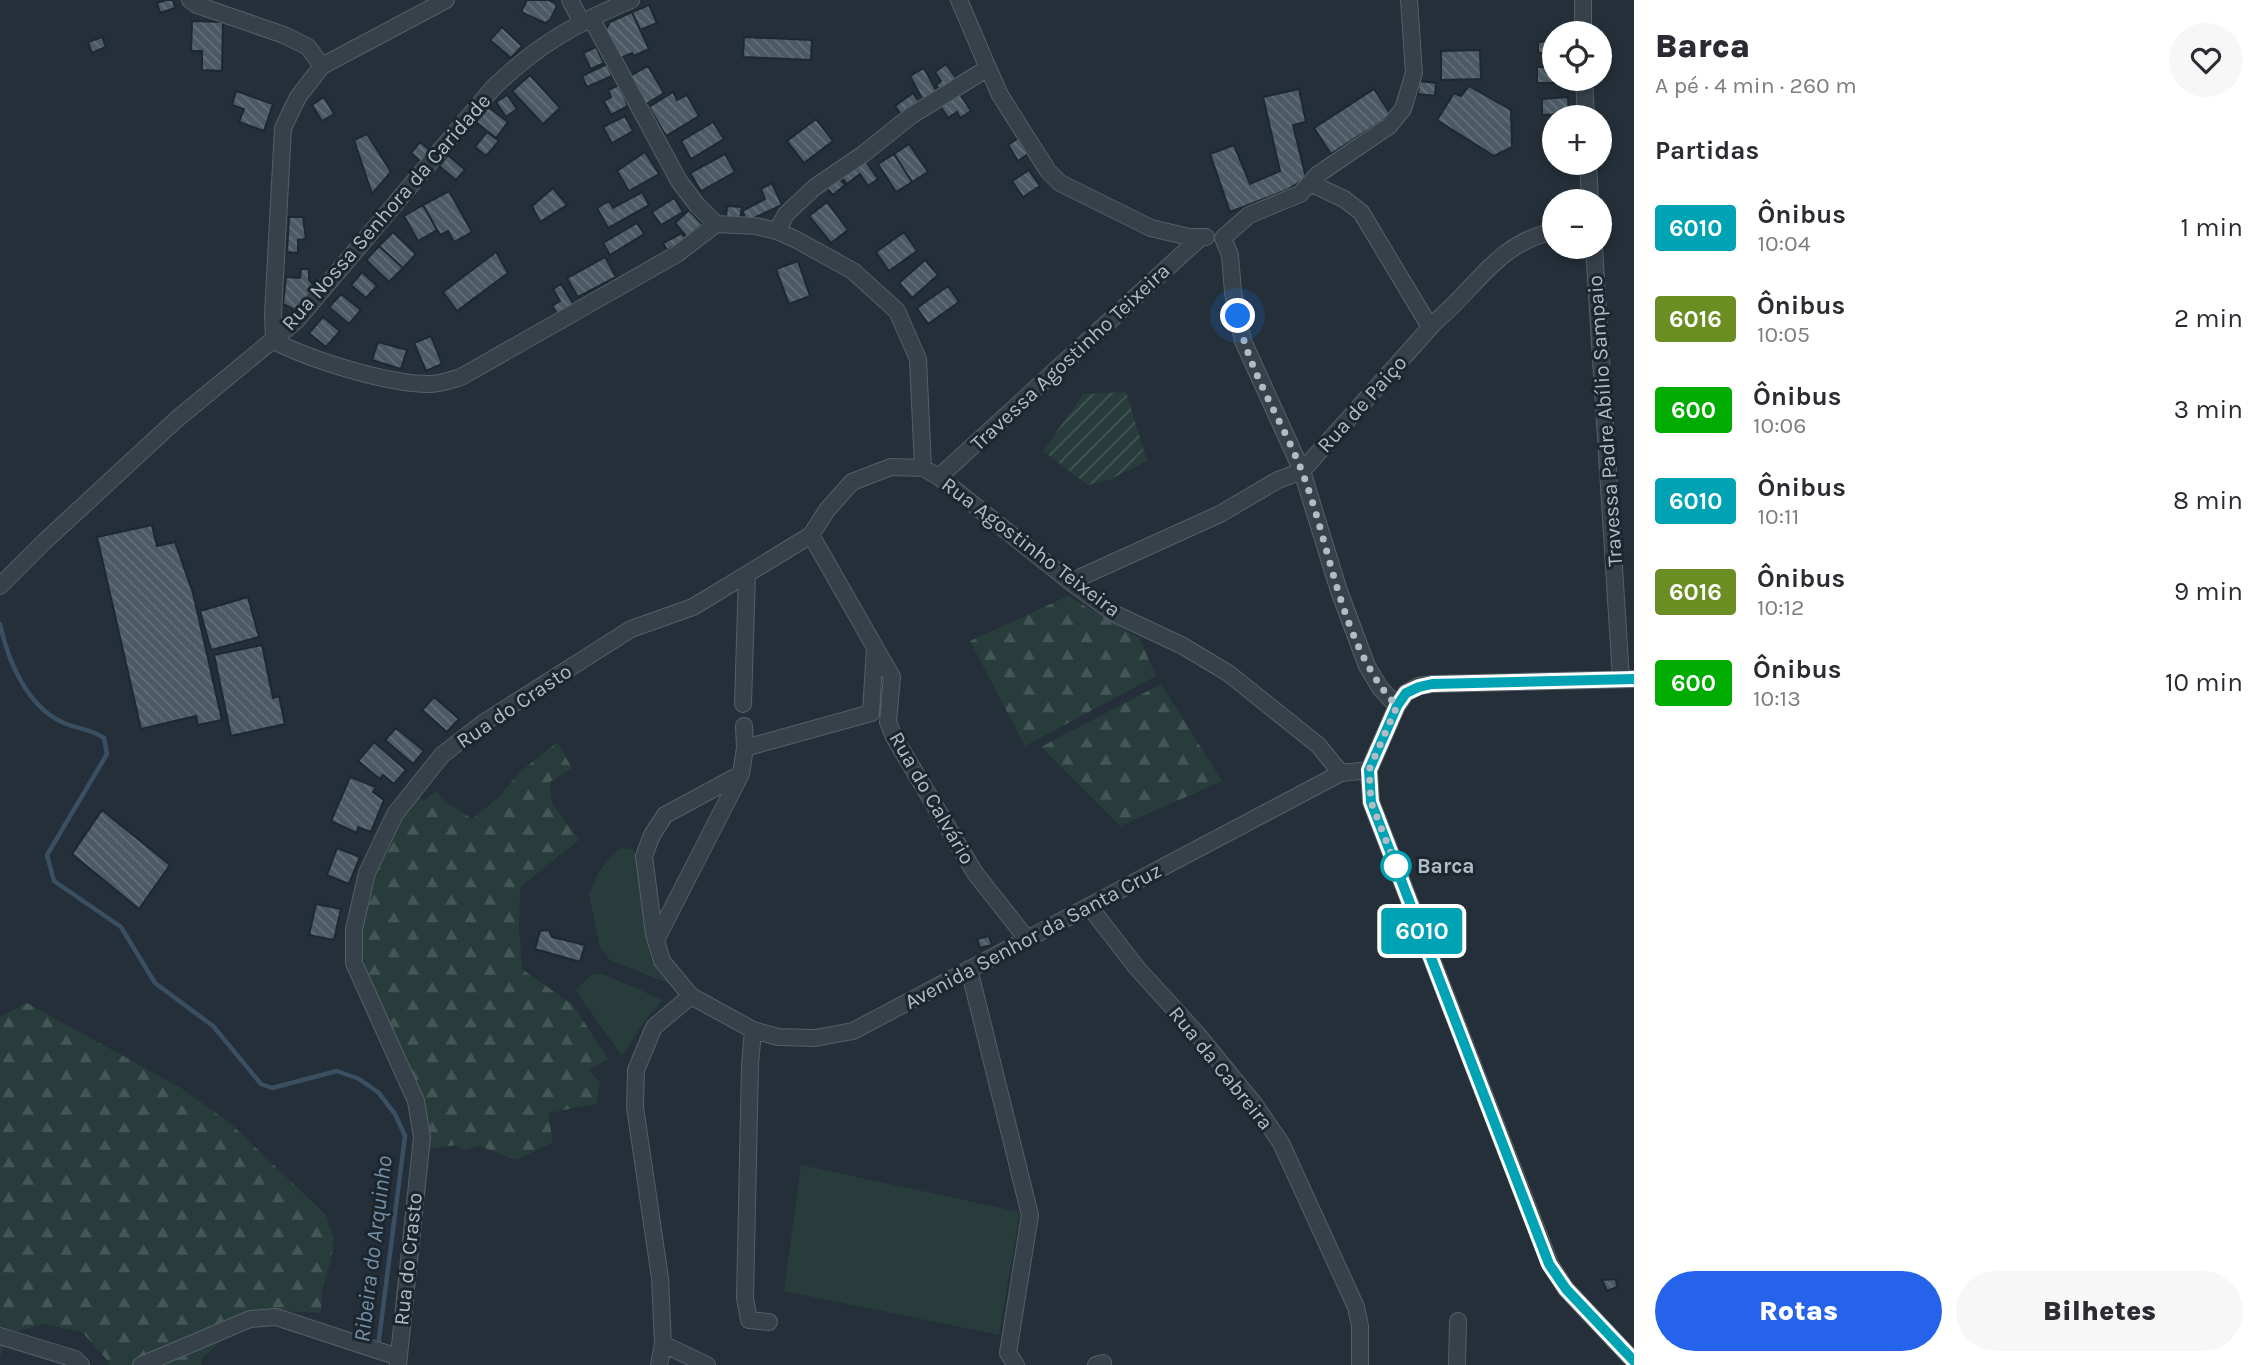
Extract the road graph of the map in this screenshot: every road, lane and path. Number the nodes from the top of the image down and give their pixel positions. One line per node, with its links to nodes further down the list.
1 (190, 0): 10 (street)
2 (446, 0): 10 (street)
3 (570, 0): 8 (street)
4 (631, 0): 8 (street, Rua Nossa Senhora da Caridade)
5 (959, 0): 11 (street)
6 (1409, 0): 12 (street)
7 (1583, 0): 9 (street)
8 (586, 20): 13 (street); 20 (street, Rua Nossa Senhora da Caridade)
9 (1583, 21)
10 (322, 66): 20 (street)
11 (988, 68): 14 (street); 16 (street)
12 (1310, 183): 17 (street); 19 (street)
13 (716, 224): 14 (street); 20 (street)
14 (777, 231): 21 (street)
15 (1542, 234): 19 (street, Rua de Paiço)
16 (1201, 237): 17 (street); 23 (street, Travessa Agostinho Teixeira)
17 (1223, 238): 22 (street)
18 (1595, 259): 29 (street, Travessa Padre Abílio Sampaio)
19 (1430, 327): 22 (street, Rua de Paiço)
20 (274, 341): 27 (street, Rua Nossa Senhora da Caridade)
21 (923, 468): 23 (street, Rua Agostinho Teixeira); 24 (street, Rua do Crasto)
22 (1302, 471): 26 (street, Rua de Paiço); 31 (street)
23 (939, 477): 26 (street, Rua Agostinho Teixeira)
24 (811, 535): 25 (street, Rua do Crasto); 28 (street, Rua do Calvário)
25 (747, 575): 30 (street); 47 (street, Rua do Crasto)
26 (1073, 584): 35 (street, Rua Agostinho Teixeira)
27 (0, 586)
28 (875, 645): 33 (street); 38 (street, Rua do Calvário)
29 (1628, 679): 31 (street)
30 (743, 705)
31 (1397, 706): 34 (street)
32 (744, 726): 33 (street)
33 (745, 748): 36 (street)
34 (1369, 770): 35 (street, Avenida Senhor da Santa Cruz); 48 (street)
35 (1341, 773): 37 (street, Avenida Senhor da Santa Cruz)
36 (741, 774): 39 (street); 39 (street)
37 (1089, 906): 38 (street, Avenida Senhor da Santa Cruz); 56 (street, Rua da Cabreira)
38 (1027, 939): 40 (street, Avenida Senhor da Santa Cruz)
39 (656, 940): 41 (street)
40 (969, 969): 42 (street, Avenida Senhor da Santa Cruz); 53 (street)
41 (691, 996): 42 (street, Avenida Senhor da Santa Cruz); 46 (street)
42 (753, 1030): 44 (street)
43 (1458, 1321): 57 (street)
44 (769, 1322)
45 (0, 1336): 49 (street)
46 (663, 1344): 51 (street); 52 (street)
47 (394, 1359): 50 (street)
48 (1634, 1361)
49 (81, 1365)
50 (141, 1365)
51 (659, 1365)
52 (707, 1365)
53 (1016, 1365)
54 (1096, 1365): 55 (street)
55 (1103, 1365)
56 (1360, 1365)
57 (1457, 1365)

